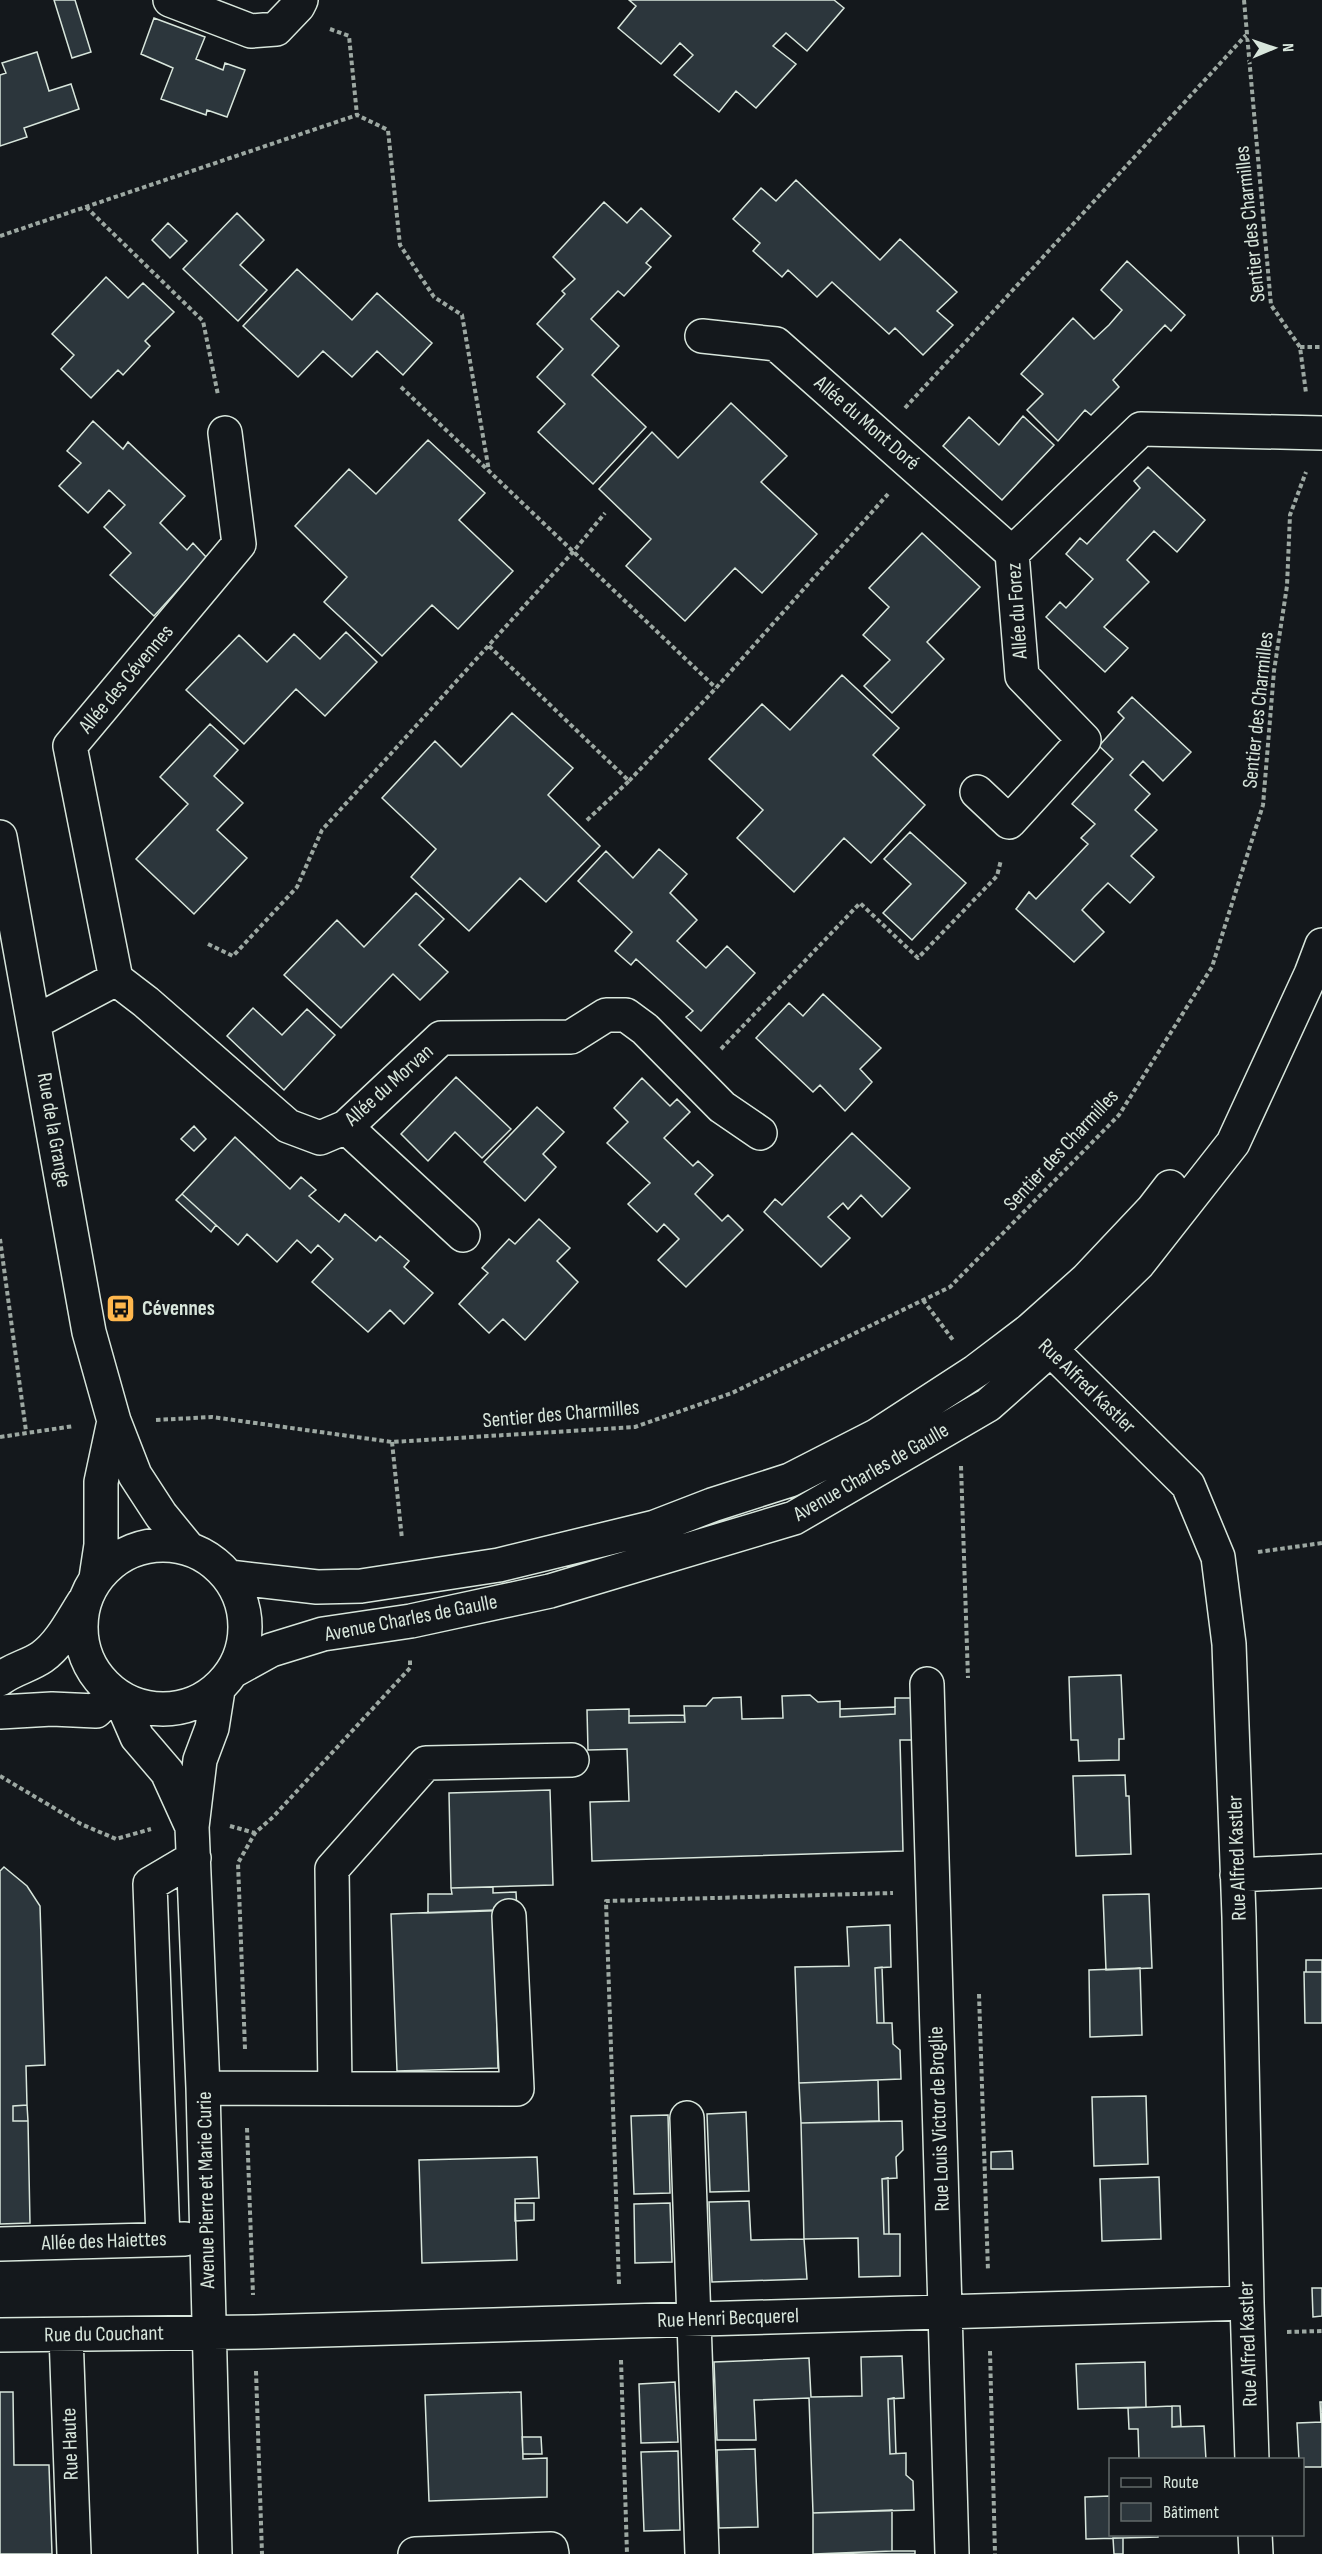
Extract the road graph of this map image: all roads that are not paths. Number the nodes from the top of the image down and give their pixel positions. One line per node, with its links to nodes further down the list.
1 (170, 0): 2 (street)
2 (299, 3)
3 (702, 336): 6 (street, Allée du Mont Doré)
4 (225, 433): 10 (street, Allée des Cévennes)
5 (1316, 433): 6 (street, Allée du Forez)
6 (1012, 553): 7 (street, Allée du Forez)
7 (977, 792)
8 (0, 837): 11 (street, Rue de la Grange)
9 (1322, 945): 15 (street, Avenue Charles de Gaulle)
10 (116, 979): 11 (street); 12 (street, Allée du Morvan)
11 (35, 1022): 16 (street, Rue de la Grange)
12 (346, 1127): 13 (street, Allée du Morvan); 14 (street)
13 (760, 1133)
14 (464, 1235)
15 (1040, 1340): 18 (street, Avenue Charles de Gaulle); 21 (street, Avenue Charles de Gaulle); 28 (street, Rue Alfred Kastler)
16 (114, 1421): 17 (street, Rue de la Grange); 19 (street, Rue de la Grange)
17 (188, 1548): 18 (street); 19 (street)
18 (229, 1577): 21 (street)
19 (90, 1590): 20 (street); 23 (street)
20 (0, 1679)
21 (225, 1681): 23 (street); 26 (street, Avenue Pierre et Marie Curie)
22 (927, 1684): 37 (street, Rue Louis Victor de Broglie)
23 (117, 1696): 24 (street); 26 (street, Avenue Pierre et Marie Curie)
24 (0, 1712)
25 (572, 1760): 31 (street)
26 (193, 1842): 30 (street, Avenue Pierre et Marie Curie); 34 (street)
27 (1322, 1871): 28 (street)
28 (1238, 1875): 36 (street, Rue Alfred Kastler)
29 (509, 1916): 31 (street)
30 (203, 2088): 31 (street); 33 (street, Avenue Pierre et Marie Curie)
31 (335, 2088)
32 (687, 2118): 38 (street)
33 (208, 2238): 34 (street, Allée des Haiettes); 39 (street, Avenue Pierre et Marie Curie)
34 (163, 2239): 35 (street, Allée des Haiettes)
35 (0, 2244)
36 (1247, 2303): 37 (street, Rue Henri Becquerel); 42 (street, Rue Alfred Kastler)
37 (945, 2312): 38 (street, Rue Henri Becquerel); 49 (street, Rue Louis Victor de Broglie)
38 (694, 2319): 39 (street, Rue Henri Becquerel); 48 (street)
39 (209, 2333): 41 (street, Rue du Couchant); 45 (street, Avenue Pierre et Marie Curie)
40 (0, 2335): 41 (street, Rue du Couchant)
41 (66, 2335): 44 (street, Rue Haute)
42 (1252, 2458)
43 (1255, 2536): 50 (street)
44 (74, 2554)
45 (215, 2554)
46 (415, 2554): 47 (street)
47 (552, 2554)
48 (702, 2554)
49 (952, 2554)
50 (1256, 2554)

